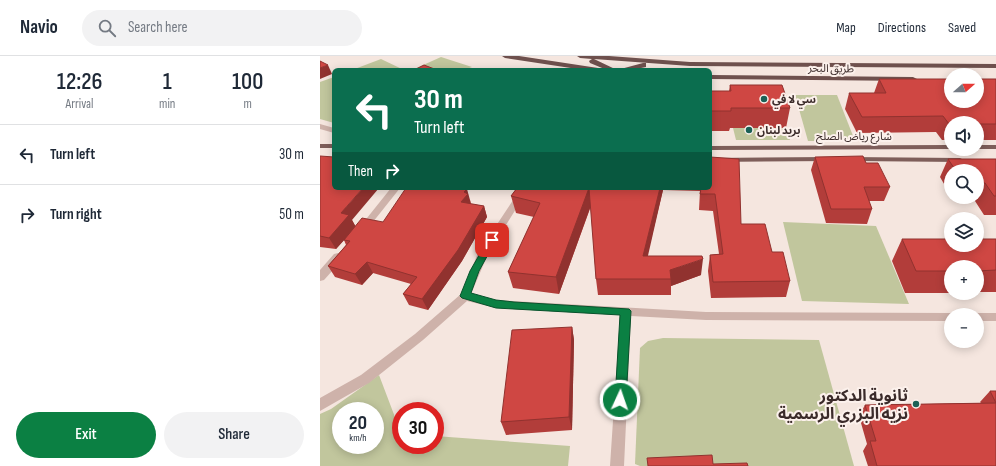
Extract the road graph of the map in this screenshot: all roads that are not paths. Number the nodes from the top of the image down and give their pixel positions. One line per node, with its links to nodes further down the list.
1 (504, 56): 4 (highway)
2 (580, 56): 3 (highway, طريق البحر); 8 (highway)
3 (656, 62): 5 (highway, طريق البحر); 9 (highway)
4 (549, 63): 6 (highway); 7 (highway)
5 (996, 66)
6 (565, 68)
7 (584, 68)
8 (608, 68)
9 (630, 68)
10 (712, 77): 11 (highway, طريق البحر)
11 (920, 80)
12 (320, 126): 13 (street)
13 (332, 130)
14 (320, 146): 15 (main road)
15 (332, 146)
16 (944, 147): 19 (main road, شارع رياض الصلح)
17 (984, 147): 18 (main road)
18 (996, 147)
19 (712, 148)
20 (712, 160): 21 (main road, شارع رياض الصلح)
21 (966, 160)
22 (394, 190): 24 (street)
23 (524, 190): 27 (street)
24 (354, 239)
25 (345, 249): 26 (street)
26 (320, 277)
27 (465, 296): 28 (street); 32 (street)
28 (626, 311): 29 (street); 33 (street)
29 (944, 318)
30 (984, 318): 31 (street)
31 (996, 318)
32 (320, 405)
33 (617, 466)

